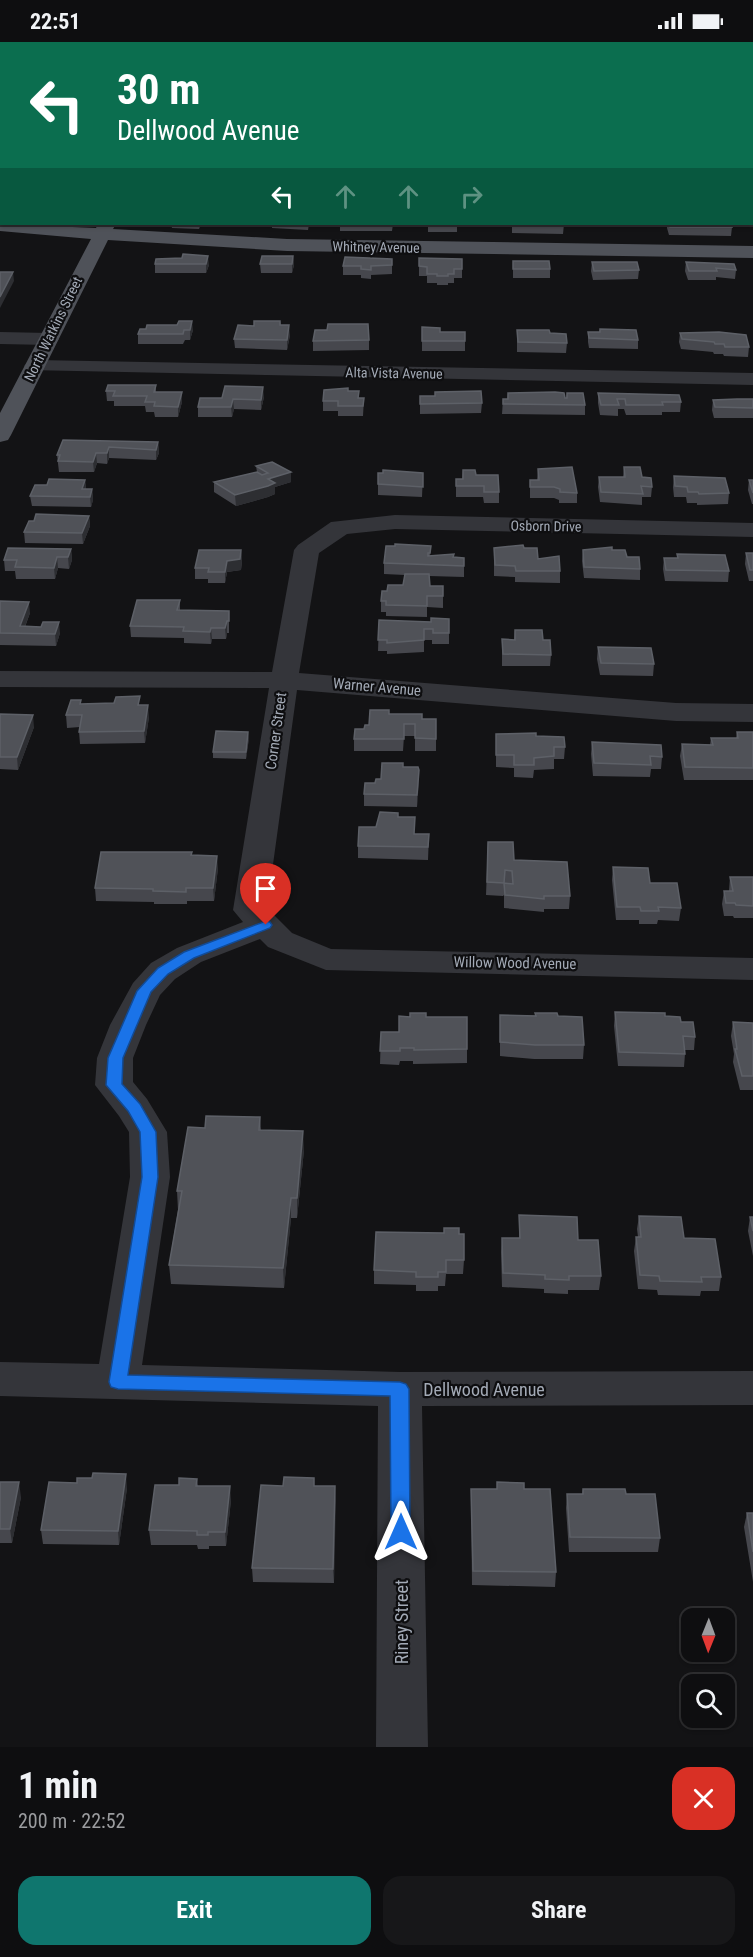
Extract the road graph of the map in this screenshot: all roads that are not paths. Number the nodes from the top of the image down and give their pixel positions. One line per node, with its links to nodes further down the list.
1 (21, 225): 2 (main road, Whitney Avenue)
2 (104, 229): 3 (main road, Whitney Avenue); 5 (main road, North Watkins Street)
3 (753, 252)
4 (0, 338): 5 (street)
5 (49, 339): 6 (main road, North Watkins Street)
6 (35, 366): 7 (street, Alta Vista Avenue); 8 (main road, North Watkins Street)
7 (753, 379)
8 (0, 435)
9 (340, 527): 10 (street, Osborn Drive); 12 (street, Corner Street)
10 (753, 530)
11 (0, 680): 12 (street, Warner Avenue)
12 (284, 680): 13 (street, Warner Avenue); 14 (street, Corner Street)
13 (753, 713)
14 (273, 933): 15 (street, Willow Wood Avenue); 17 (street)
15 (753, 969)
16 (0, 1378): 17 (street, Dellwood Avenue)
17 (118, 1382): 19 (street, Dellwood Avenue)
18 (753, 1388): 19 (street, Dellwood Avenue)
19 (400, 1389): 20 (street, Riney Street)
20 (402, 1747)

